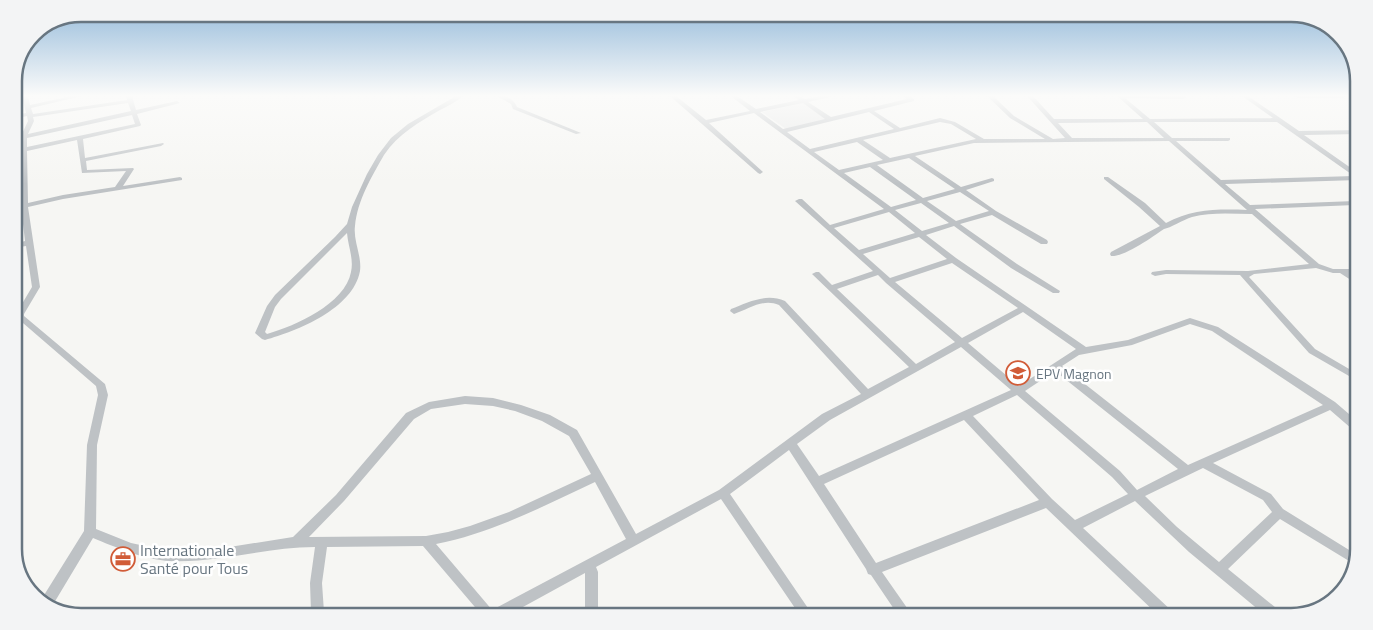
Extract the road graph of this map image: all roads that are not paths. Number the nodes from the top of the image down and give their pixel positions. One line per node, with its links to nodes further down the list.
1 (26, 125): 21 (street)
2 (73, 125): 21 (street)
3 (136, 125): 22 (street)
4 (409, 125): 55 (street)
5 (559, 125): 19 (street)
6 (710, 125): 37 (street)
7 (775, 125): 17 (street)
8 (807, 125): 17 (street)
9 (893, 125): 16 (street)
10 (924, 125): 16 (street)
11 (955, 125): 28 (street)
12 (1026, 125): 25 (street)
13 (1059, 125): 26 (street)
14 (1153, 125): 27 (street)
15 (1285, 125): 20 (street)
16 (900, 130): 24 (street)
17 (782, 131): 31 (street)
18 (1350, 132): 20 (street)
19 (578, 133)
20 (1296, 133): 36 (street)
21 (24, 136): 30 (street)
22 (80, 138): 30 (street); 33 (street)
23 (1228, 139): 27 (street)
24 (859, 140): 31 (street); 34 (street)
25 (1053, 140): 26 (street); 28 (street)
26 (1071, 140): 27 (street)
27 (1170, 140): 43 (street)
28 (983, 141): 32 (street)
29 (161, 144): 33 (street)
30 (24, 150): 49 (street)
31 (809, 151): 38 (street)
32 (909, 155): 34 (street); 44 (street)
33 (83, 160): 45 (street)
34 (888, 160): 35 (street)
35 (871, 164): 38 (street); 46 (street)
36 (1350, 171)
37 (760, 172)
38 (838, 172): 50 (street)
39 (1350, 177): 43 (street)
40 (1106, 178): 57 (street)
41 (180, 179): 45 (street)
42 (992, 180): 44 (street)
43 (1219, 182): 51 (street)
44 (959, 188): 46 (street); 52 (street)
45 (117, 189): 49 (street)
46 (920, 200): 50 (street); 54 (street)
47 (799, 201): 56 (street)
48 (1350, 203): 51 (street)
49 (24, 204): 53 (street)
50 (889, 209): 56 (street); 58 (street)
51 (1251, 209): 57 (street); 65 (street)
52 (993, 212): 54 (street); 59 (street)
53 (25, 221): 60 (street)
54 (954, 223): 58 (street); 75 (street)
55 (351, 224): 55 (street)
56 (830, 227): 62 (street)
57 (1166, 227): 63 (street)
58 (920, 233): 62 (street); 64 (street)
59 (1044, 242)
60 (29, 243): 61 (street); 76 (street)
61 (23, 244)
62 (858, 253): 66 (street)
63 (1114, 254)
64 (954, 260): 73 (street); 77 (street)
65 (1316, 266): 67 (street); 69 (street)
66 (880, 272): 73 (street); 74 (street)
67 (1343, 272): 68 (street); 72 (street)
68 (1350, 272)
69 (1248, 273): 71 (street); 84 (street)
70 (816, 274): 74 (street)
71 (1155, 274)
72 (1350, 277)
73 (889, 281): 80 (street)
74 (831, 288): 83 (street)
75 (1056, 290)
76 (23, 309)
77 (1023, 309): 80 (street); 81 (street)
78 (734, 311): 86 (street)
79 (23, 320): 100 (street)
80 (962, 343): 83 (street); 85 (street)
81 (1084, 350): 82 (street); 87 (street)
82 (1055, 366): 85 (street); 92 (street)
83 (915, 368): 86 (street)
84 (1350, 373)
85 (1018, 391): 88 (street); 96 (street)
86 (867, 394): 90 (street)
87 (1330, 405): 89 (street); 91 (street)
88 (966, 415): 94 (street); 97 (street)
89 (1350, 421)
90 (790, 442): 94 (street); 95 (street)
91 (1205, 464): 92 (street); 98 (street)
92 (1187, 470): 96 (street)
93 (596, 477): 101 (street); 102 (street); 103 (street)
94 (817, 482): 107 (street)
95 (724, 493): 102 (street); 114 (street)
96 (1136, 496): 99 (street); 108 (street)
97 (1048, 502): 99 (street); 107 (street)
98 (1279, 512): 105 (street); 108 (street)
99 (1073, 527): 116 (street)
100 (90, 532): 103 (street); 109 (street)
101 (426, 541): 104 (street); 111 (street)
102 (634, 541): 106 (street)
103 (296, 542): 104 (street)
104 (321, 544): 110 (street)
105 (1349, 556)
106 (587, 565): 112 (street); 113 (street)
107 (872, 570): 115 (street)
108 (1219, 570): 117 (street)
109 (50, 598)
110 (317, 608)
111 (484, 608)
112 (509, 608)
113 (592, 608)
114 (802, 608)
115 (901, 608)
116 (1159, 608)
117 (1266, 608)

